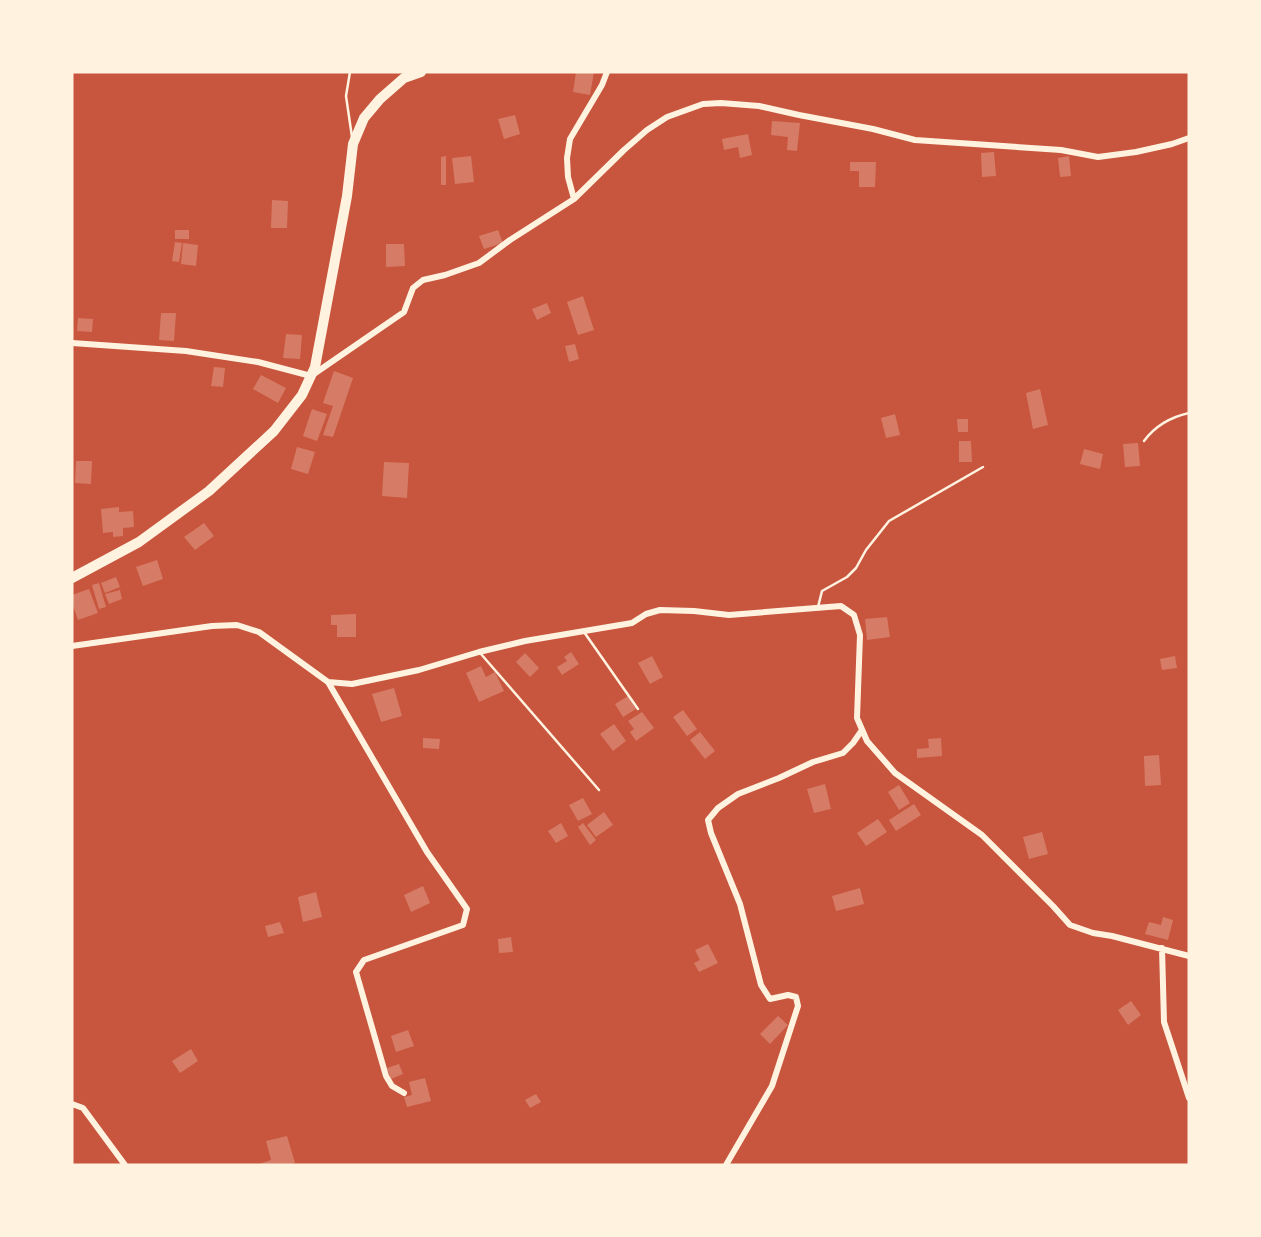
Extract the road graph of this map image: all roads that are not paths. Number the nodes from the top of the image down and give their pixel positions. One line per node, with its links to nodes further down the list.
1 (350, 72): 5 (lane)
2 (421, 72): 5 (main road)
3 (607, 72): 6 (street)
4 (1189, 138): 6 (street)
5 (353, 144): 8 (main road)
6 (574, 199): 8 (street)
7 (72, 343): 8 (street)
8 (311, 376): 12 (main road)
9 (1189, 413): 10 (lane)
10 (1144, 441)
11 (983, 467): 13 (lane)
12 (72, 578)
13 (818, 607): 14 (street); 19 (street)
14 (584, 632): 16 (street); 18 (lane)
15 (72, 646): 17 (street)
16 (479, 652): 17 (street); 20 (lane)
17 (328, 682): 23 (street)
18 (638, 709)
19 (862, 730): 21 (street); 27 (street)
20 (599, 790)
21 (1162, 948): 22 (street); 24 (street)
22 (1189, 956)
23 (404, 1093)
24 (1189, 1098)
25 (72, 1104): 26 (street)
26 (125, 1165)
27 (726, 1165)

